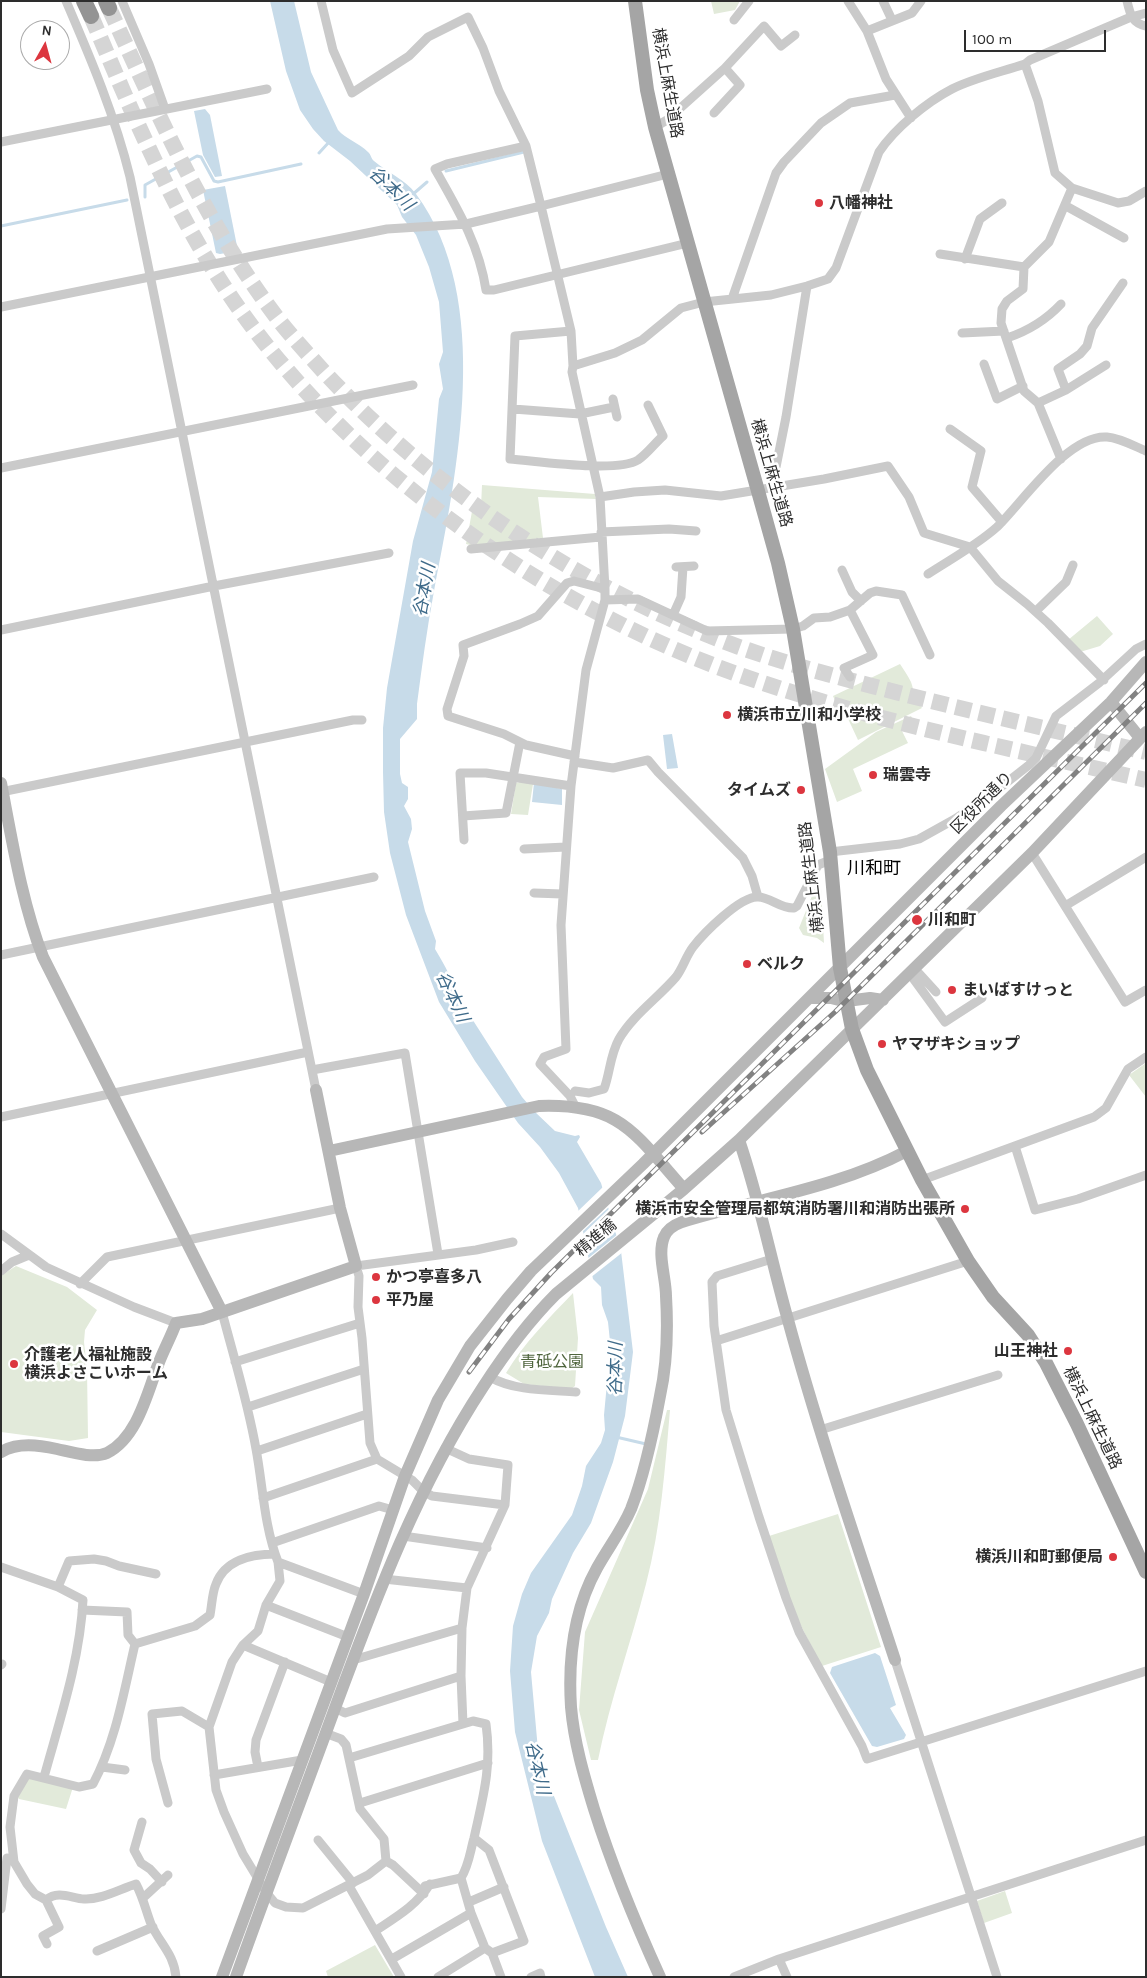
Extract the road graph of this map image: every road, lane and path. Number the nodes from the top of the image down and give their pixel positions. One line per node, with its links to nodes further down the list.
1 (66, 1): 24 (street)
2 (321, 1): 27 (street)
3 (635, 1): 25 (main road, 横浜上麻生道路)
4 (749, 1): 12 (street)
5 (848, 1): 15 (street)
6 (883, 1): 13 (street)
7 (921, 1): 13 (street)
8 (1127, 1): 11 (street)
9 (112, 3): 21 (street)
10 (1146, 13): 11 (street)
11 (1131, 17): 14 (street); 17 (street)
12 (734, 20)
13 (892, 20): 15 (street)
14 (1146, 26)
15 (867, 31): 20 (street)
16 (795, 36): 18 (street)
17 (1025, 64): 23 (street); 29 (street)
18 (725, 68): 22 (street); 25 (street)
19 (267, 89): 21 (street)
20 (895, 95): 23 (street); 44 (street)
21 (165, 109): 24 (street)
22 (714, 113)
23 (911, 118): 43 (street)
24 (114, 120): 26 (street); 41 (street)
25 (655, 128): 28 (main road, 横浜上麻生道路)
26 (1, 142)
27 (526, 146): 32 (street); 34 (street)
28 (668, 174): 32 (street); 36 (main road, 横浜上麻生道路)
29 (1072, 188): 30 (street); 33 (street)
30 (1146, 191)
31 (1002, 202): 38 (street)
32 (541, 206): 34 (street); 40 (street)
33 (1066, 206): 35 (street); 39 (street)
34 (462, 224): 40 (street); 41 (street)
35 (1124, 238)
36 (688, 243): 40 (street); 45 (main road, 横浜上麻生道路)
37 (940, 254): 38 (street)
38 (966, 259): 39 (street)
39 (1024, 267): 50 (street)
40 (558, 274): 48 (street)
41 (152, 276): 47 (street); 63 (street)
42 (1123, 282): 56 (street)
43 (807, 286): 44 (street); 68 (street)
44 (732, 299): 45 (street)
45 (704, 302): 53 (street); 69 (main road, 横浜上麻生道路)
46 (1061, 304): 50 (street)
47 (1, 307)
48 (571, 331): 53 (street); 59 (street)
49 (962, 333): 50 (street)
50 (1005, 334): 55 (street)
51 (984, 364): 55 (street)
52 (1106, 365): 56 (street)
53 (573, 366): 60 (street)
54 (413, 385): 63 (street)
55 (1023, 386): 57 (street)
56 (1066, 390): 57 (street)
57 (1038, 403): 65 (street)
58 (648, 404): 66 (street)
59 (513, 409): 60 (street); 66 (street)
60 (580, 414): 61 (street); 66 (street)
61 (617, 416)
62 (950, 428): 71 (street)
63 (183, 432): 67 (street); 81 (street)
64 (1146, 452): 65 (street)
65 (1061, 459): 71 (street)
66 (593, 466): 70 (street)
67 (1, 468)
68 (772, 487): 69 (street); 74 (street)
69 (758, 491): 70 (street); 88 (main road, 横浜上麻生道路)
70 (600, 497): 73 (street)
71 (1002, 522): 74 (street)
72 (696, 531): 73 (street)
73 (601, 534): 75 (street); 82 (street)
74 (970, 547): 80 (street); 86 (street)
75 (471, 550)
76 (389, 553): 81 (street)
77 (1073, 565): 86 (street)
78 (694, 566): 87 (street)
79 (842, 570): 84 (street)
80 (928, 574)
81 (214, 586): 89 (street); 98 (street)
82 (605, 589): 83 (street); 99 (street)
83 (605, 600): 87 (street); 100 (street)
84 (861, 601): 85 (street); 91 (street)
85 (850, 610): 88 (street); 93 (street)
86 (1036, 612): 94 (street)
87 (673, 615): 88 (street)
88 (793, 629): 111 (main road, 横浜上麻生道路)
89 (1, 630)
90 (1146, 644): 94 (street)
91 (930, 655)
92 (1146, 662): 95 (street, 区役所通り)
93 (850, 677)
94 (1104, 680): 104 (street)
95 (1111, 702): 97 (street); 105 (street, 区役所通り)
96 (362, 720): 98 (street)
97 (1144, 738): 110 (street)
98 (244, 742): 103 (street); 116 (street)
99 (520, 742): 100 (street); 101 (street)
100 (575, 759): 102 (street); 117 (street)
101 (514, 777): 102 (street); 106 (street); 106 (street)
102 (571, 786): 108 (street)
103 (2, 789): 119 (street)
104 (992, 794): 105 (street); 111 (street)
105 (1001, 806): 121 (street, 区役所通り)
106 (463, 816): 107 (street)
107 (464, 840)
108 (566, 847): 109 (street); 115 (street)
109 (524, 849)
110 (1032, 853): 118 (street); 122 (street)
111 (830, 856): 117 (street); 121 (main road, 横浜上麻生道路)
112 (1146, 857): 118 (street)
113 (374, 877): 116 (street)
114 (534, 893): 115 (street)
115 (562, 894): 136 (street)
116 (278, 897): 119 (street); 130 (street)
117 (758, 897): 134 (street)
118 (1065, 906): 123 (street)
119 (39, 948): 120 (street); 135 (street)
120 (1, 955)
121 (840, 968): 125 (street, 区役所通り); 128 (main road, 横浜上麻生道路)
122 (913, 972): 124 (street); 126 (street); 127 (street)
123 (1146, 990)
124 (936, 992)
125 (810, 998): 128 (street); 143 (street, 精進橋)
126 (982, 998)
127 (883, 1000): 128 (street); 129 (street)
128 (847, 1001): 129 (main road, 横浜上麻生道路)
129 (852, 1029): 139 (street, 精進橋); 142 (main road, 横浜上麻生道路)
130 (308, 1052): 132 (street); 135 (street)
131 (1146, 1057): 140 (street)
132 (312, 1070): 133 (street); 138 (street)
133 (316, 1090): 141 (street)
134 (575, 1091)
135 (113, 1094): 137 (street); 150 (street)
136 (573, 1106): 138 (street); 143 (street)
137 (1, 1117)
138 (418, 1131): 141 (street); 152 (street)
139 (739, 1140): 146 (street, 精進橋); 147 (street)
140 (1014, 1146): 144 (street); 145 (street)
141 (329, 1151): 148 (street)
142 (907, 1151): 145 (main road, 横浜上麻生道路); 147 (street)
143 (653, 1154): 146 (street); 176 (street, 精進橋)
144 (1146, 1174)
145 (922, 1180): 155 (main road, 横浜上麻生道路)
146 (684, 1189): 167 (street, 精進橋)
147 (756, 1202): 154 (street); 252 (street)
148 (340, 1208): 150 (street); 156 (street)
149 (1, 1234): 153 (street)
150 (186, 1240): 158 (street); 159 (street)
151 (513, 1242): 152 (street)
152 (438, 1254): 156 (street)
153 (29, 1255): 157 (street); 158 (street)
154 (772, 1258): 160 (street); 163 (street)
155 (968, 1261): 160 (street); 186 (main road, 横浜上麻生道路)
156 (356, 1266): 159 (street); 161 (street)
157 (1, 1270)
158 (80, 1284): 162 (street)
159 (222, 1312): 162 (street); 164 (street)
160 (788, 1320): 163 (street); 171 (street)
161 (360, 1322): 164 (street); 165 (street)
162 (176, 1323): 174 (street)
163 (716, 1341): 208 (street)
164 (235, 1362): 169 (street)
165 (364, 1369): 169 (street); 170 (street)
166 (998, 1375): 171 (street)
167 (490, 1377): 168 (street); 172 (street, 精進橋)
168 (576, 1392)
169 (248, 1407): 173 (street)
170 (367, 1414): 173 (street); 175 (street)
171 (820, 1430): 199 (street)
172 (445, 1448): 177 (street, 精進橋); 179 (street)
173 (257, 1450): 178 (street)
174 (1, 1452)
175 (377, 1459): 176 (street); 178 (street)
176 (405, 1476): 177 (street); 180 (street, 精進橋)
177 (423, 1491): 179 (street); 181 (street, 精進橋)
178 (263, 1498): 182 (street)
179 (505, 1506): 183 (street)
180 (393, 1510): 182 (street); 191 (street, 精進橋)
181 (403, 1536): 183 (street); 188 (street, 精進橋)
182 (272, 1543): 184 (street)
183 (487, 1548): 190 (street)
184 (276, 1558): 191 (street); 192 (street); 196 (street)
185 (1, 1567): 189 (street)
186 (1146, 1572)
187 (156, 1574): 189 (street)
188 (384, 1579): 190 (street); 198 (street, 精進橋)
189 (58, 1587): 193 (street)
190 (467, 1588): 194 (street)
191 (364, 1594): 195 (street, 精進橋)
192 (266, 1606): 195 (street); 197 (street)
193 (82, 1610): 196 (street); 216 (street)
194 (462, 1628): 198 (street); 202 (street)
195 (348, 1637): 203 (street, 精進橋)
196 (135, 1644): 212 (street)
197 (243, 1646): 200 (street); 206 (street)
198 (353, 1660): 204 (street, 精進橋)
199 (895, 1660): 208 (street)
200 (285, 1662): 203 (street); 213 (street)
201 (1146, 1671): 208 (street)
202 (461, 1676): 204 (street); 205 (street)
203 (331, 1682): 210 (street, 精進橋)
204 (335, 1708): 207 (street, 精進橋)
205 (463, 1724): 209 (street); 211 (street)
206 (209, 1727): 215 (street); 217 (street)
207 (326, 1733): 209 (street); 230 (street, 精進橋)
208 (921, 1742): 232 (street)
209 (349, 1758): 218 (street)
210 (302, 1760): 213 (street); 226 (street, 精進橋)
211 (488, 1763): 218 (street); 220 (street)
212 (102, 1767): 214 (street); 216 (street)
213 (258, 1767): 215 (street)
214 (125, 1770)
215 (214, 1775): 226 (street)
216 (44, 1777): 233 (street)
217 (168, 1803)
218 (360, 1803): 224 (street)
219 (142, 1822): 231 (street)
220 (474, 1838): 225 (street); 228 (street)
221 (318, 1840): 227 (street)
222 (1146, 1840): 232 (street)
223 (7, 1858): 235 (street)
224 (386, 1861): 227 (street); 229 (street)
225 (461, 1878): 229 (street); 234 (street)
226 (258, 1880): 230 (street); 245 (street, 精進橋)
227 (351, 1884): 230 (street); 238 (street)
228 (504, 1887): 234 (street); 240 (street)
229 (421, 1891): 238 (street)
230 (266, 1892): 246 (street, 精進橋)
231 (143, 1898): 233 (street); 237 (street)
232 (971, 1898): 242 (street); 255 (street)
233 (46, 1900): 239 (street)
234 (469, 1902): 236 (street)
235 (1, 1909)
236 (471, 1913): 240 (street); 243 (street)
237 (153, 1927): 241 (street); 244 (street)
238 (375, 1930): 243 (street)
239 (47, 1944)
240 (489, 1950): 248 (street); 249 (street)
241 (97, 1951)
242 (779, 1959): 253 (street); 254 (street)
243 (392, 1960): 247 (street)
244 (176, 1977)
245 (222, 1977)
246 (236, 1977)
247 (401, 1977)
248 (438, 1977)
249 (501, 1977)
250 (531, 1977): 251 (street)
251 (541, 1977)
252 (660, 1977)
253 (734, 1977)
254 (787, 1977)
255 (997, 1977)

